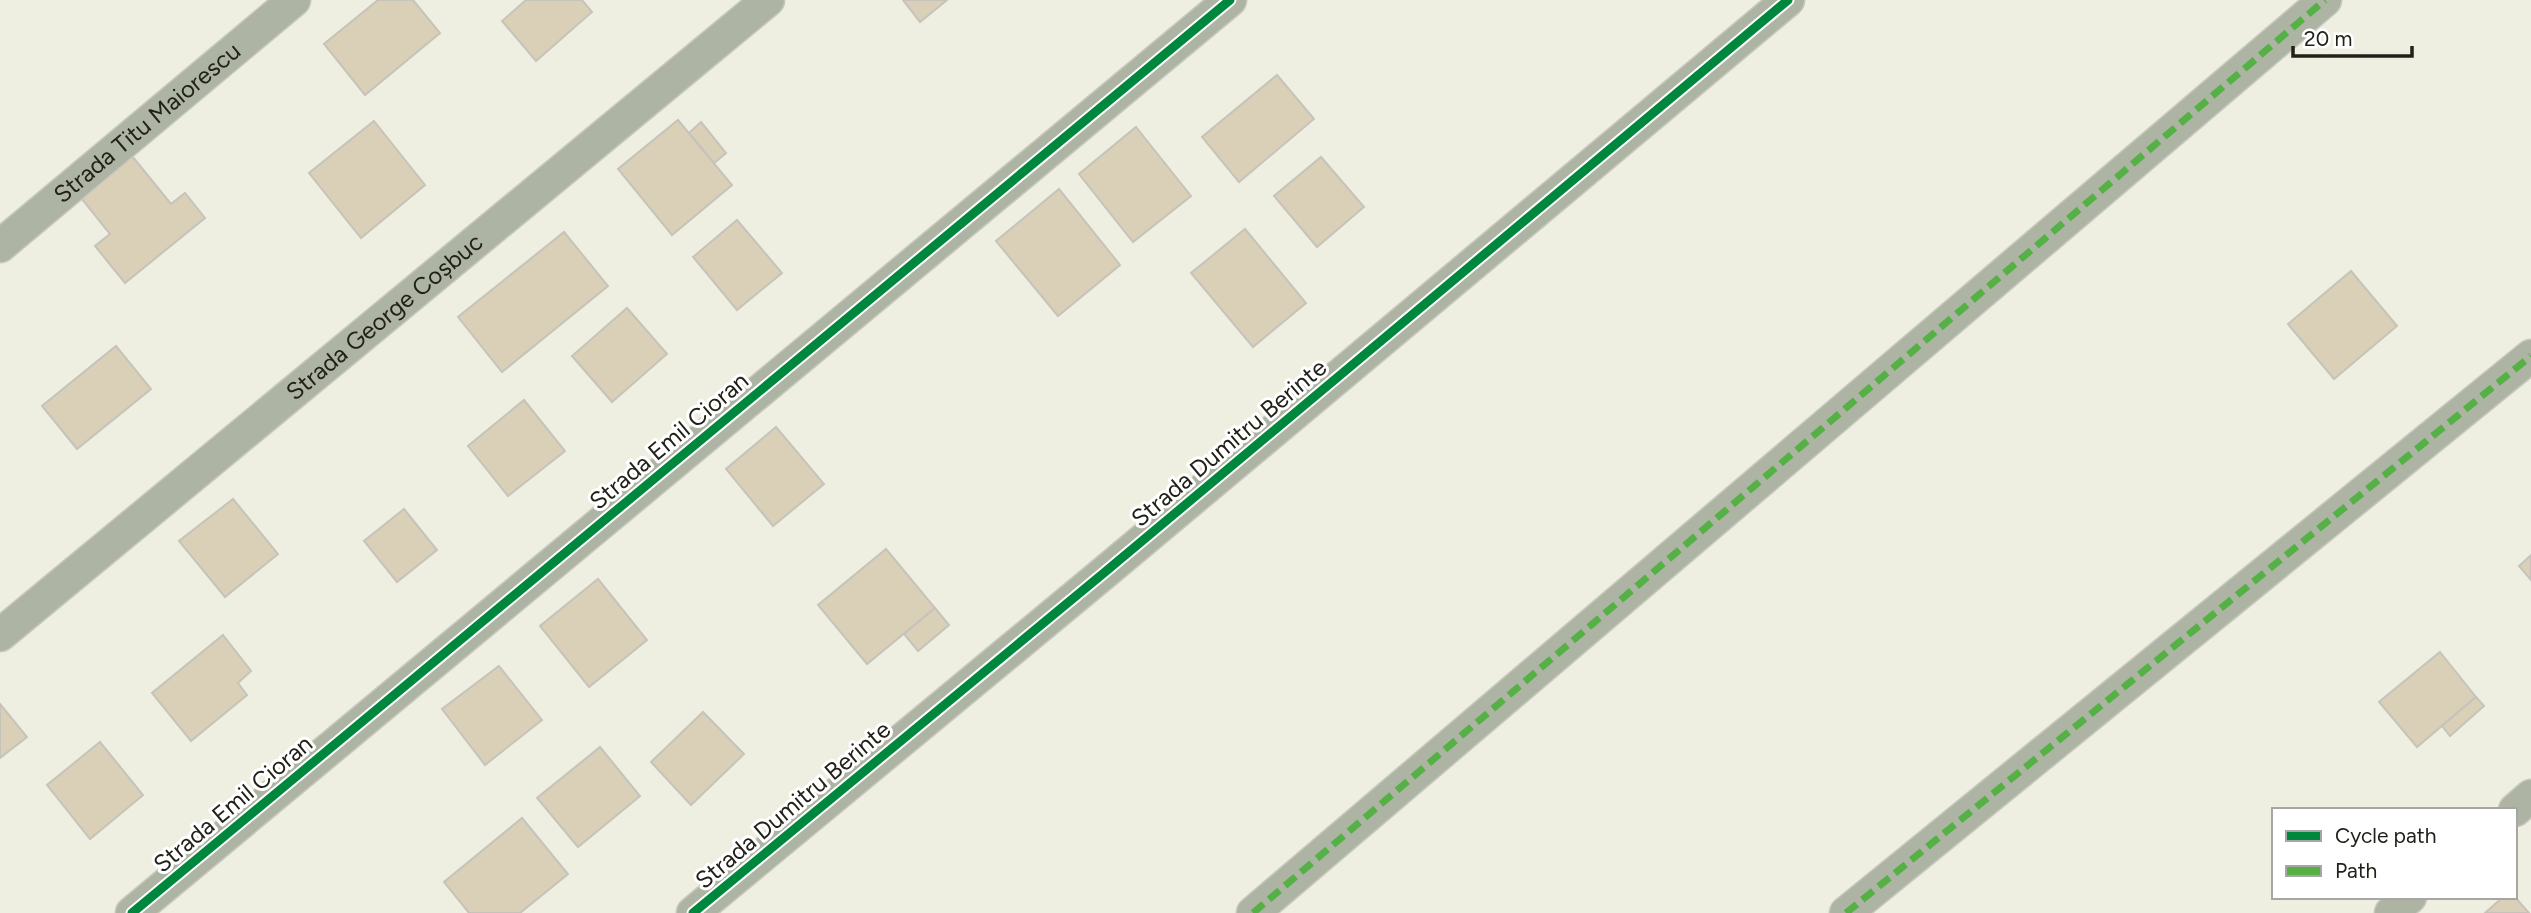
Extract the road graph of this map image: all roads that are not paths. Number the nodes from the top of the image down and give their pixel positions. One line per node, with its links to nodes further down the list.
1 (294, 0): 6 (street, Strada Titu Maiorescu)
2 (768, 0): 8 (street, Strada George Coșbuc)
3 (1230, 0): 12 (street, Strada Emil Cioran)
4 (1788, 0): 13 (street, Strada Dumitru Berinte)
5 (2325, 0): 14 (street)
6 (0, 246)
7 (2531, 356): 15 (street)
8 (0, 635)
9 (2531, 796): 10 (street)
10 (2517, 808)
11 (2408, 899): 16 (street)
12 (132, 913)
13 (693, 913)
14 (1254, 913)
15 (1846, 913)
16 (2391, 913)

